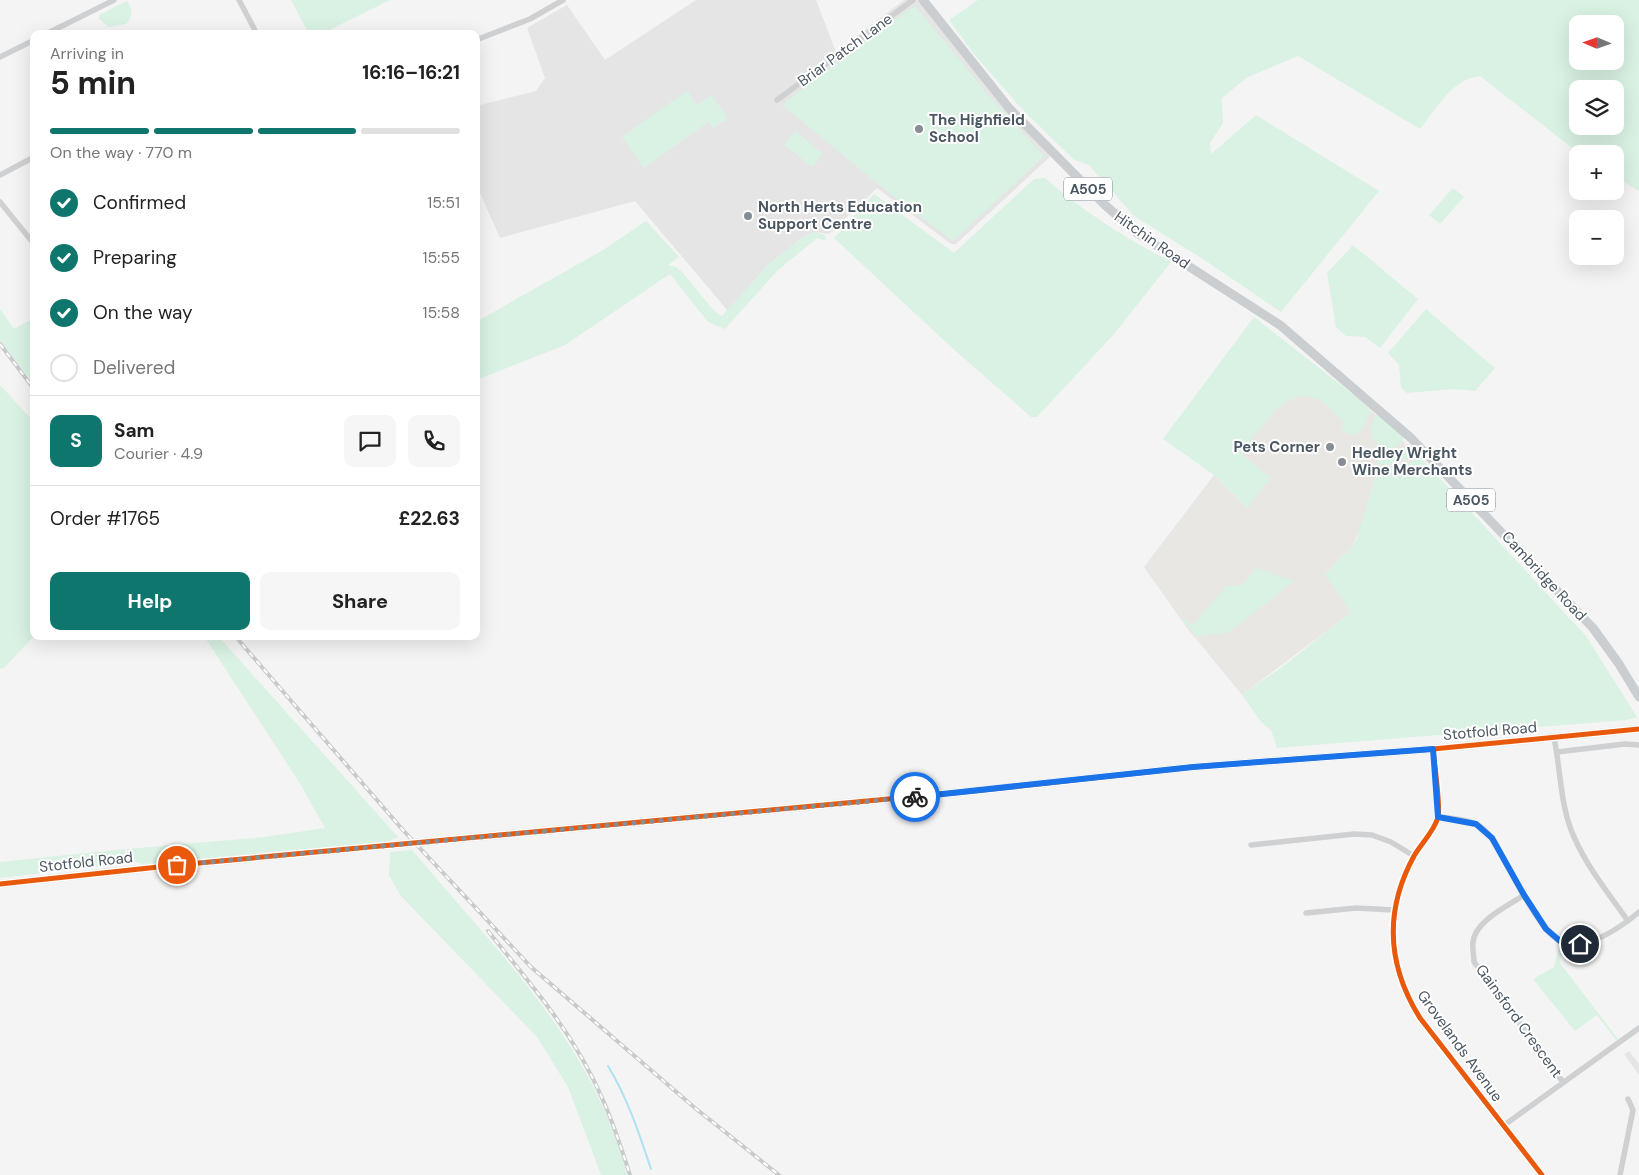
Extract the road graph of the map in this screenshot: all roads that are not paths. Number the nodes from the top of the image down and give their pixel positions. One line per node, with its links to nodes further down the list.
1 (239, 0): 7 (street)
2 (563, 0): 8 (street)
3 (913, 0): 11 (street, Briar Patch Lane)
4 (923, 0): 16 (main road, Hitchin Road / A505)
5 (111, 1): 6 (street)
6 (54, 30)
7 (255, 30)
8 (480, 38)
9 (30, 42): 10 (street)
10 (0, 57)
11 (777, 100)
12 (30, 159): 13 (street)
13 (0, 175)
14 (0, 202): 15 (street)
15 (30, 239)
16 (1280, 324): 17 (main road, Cambridge Road / A505)
17 (1639, 697)
18 (1639, 729): 19 (street, Stotfold Road)
19 (1554, 738): 21 (street, Stotfold Road); 22 (street)
20 (1639, 745): 22 (street)
21 (1433, 749): 23 (street); 26 (street, Stotfold Road)
22 (1557, 752): 31 (street)
23 (1438, 817): 25 (street, Grovelands Avenue); 27 (street)
24 (1251, 845): 25 (street)
25 (1414, 856): 28 (street, Grovelands Avenue)
26 (0, 884)
27 (1524, 895): 31 (street); 33 (street, Gainsford Crescent)
28 (1394, 910): 30 (street); 35 (street, Grovelands Avenue)
29 (1639, 912): 31 (street)
30 (1306, 913)
31 (1628, 921)
32 (1639, 1028): 33 (street)
33 (1563, 1082): 35 (street)
34 (1628, 1099): 37 (street)
35 (1503, 1126): 36 (street, Grovelands Avenue)
36 (1542, 1175)
37 (1620, 1175)

